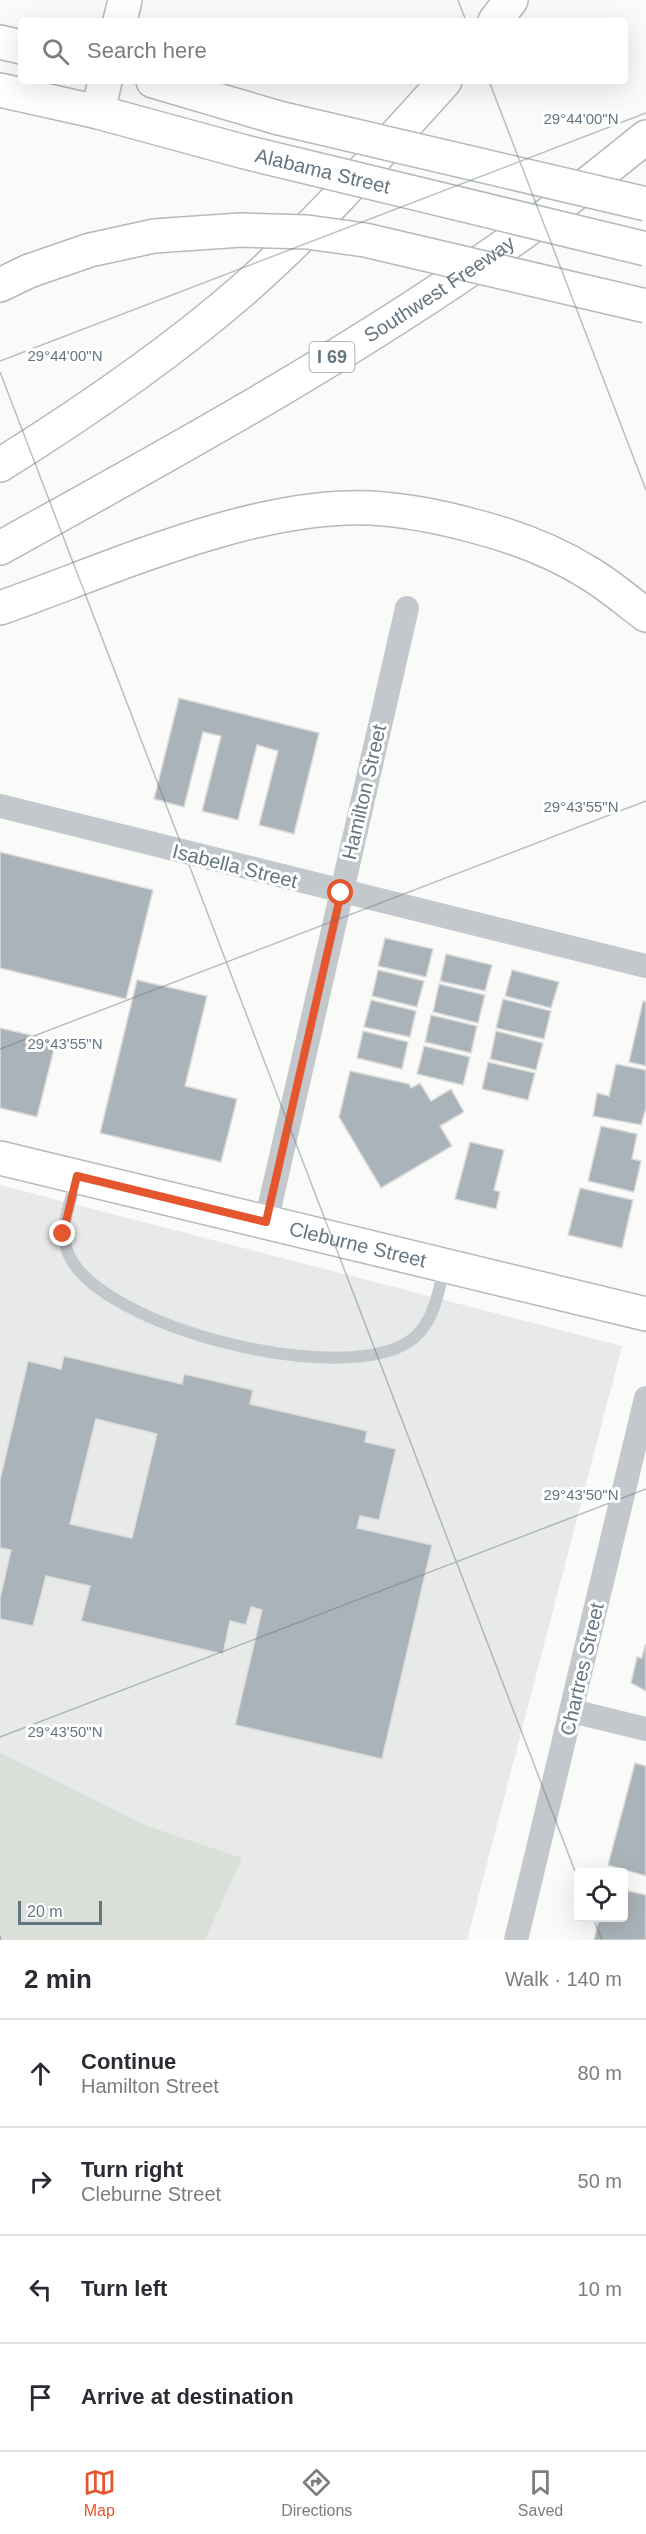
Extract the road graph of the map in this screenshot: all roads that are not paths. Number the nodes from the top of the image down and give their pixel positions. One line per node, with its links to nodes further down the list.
1 (125, 0): 3 (main road)
2 (511, 0): 4 (main road)
3 (121, 18)
4 (497, 18)
5 (0, 42): 6 (main road)
6 (18, 46)
7 (164, 84): 12 (main road, Alabama Street, bridge)
8 (442, 84): 16 (main road)
9 (0, 90): 10 (main road, Alabama Street)
10 (101, 96): 13 (main road, Alabama Street, bridge)
11 (646, 137): 17 (main road, Southwest Freeway / I 69)
12 (646, 204)
13 (646, 249)
14 (0, 285): 15 (main road, bridge)
15 (646, 306)
16 (0, 465)
17 (0, 548)
18 (0, 608): 20 (main road)
19 (407, 608): 22 (street, Hamilton Street)
20 (646, 615)
21 (0, 806): 22 (street, Isabella Street)
22 (341, 893): 23 (street, Isabella Street); 26 (street, Hamilton Street)
23 (646, 966)
24 (0, 1158): 25 (main road, Cleburne Street)
25 (77, 1176): 26 (main road, Cleburne Street); 27 (lane)
26 (266, 1222): 27 (main road, Cleburne Street)
27 (445, 1266): 28 (main road, Cleburne Street)
28 (646, 1314)
29 (646, 1398): 30 (street, Chartres Street)
30 (572, 1711): 31 (street); 32 (street, Chartres Street)
31 (646, 1729)
32 (516, 1940)

